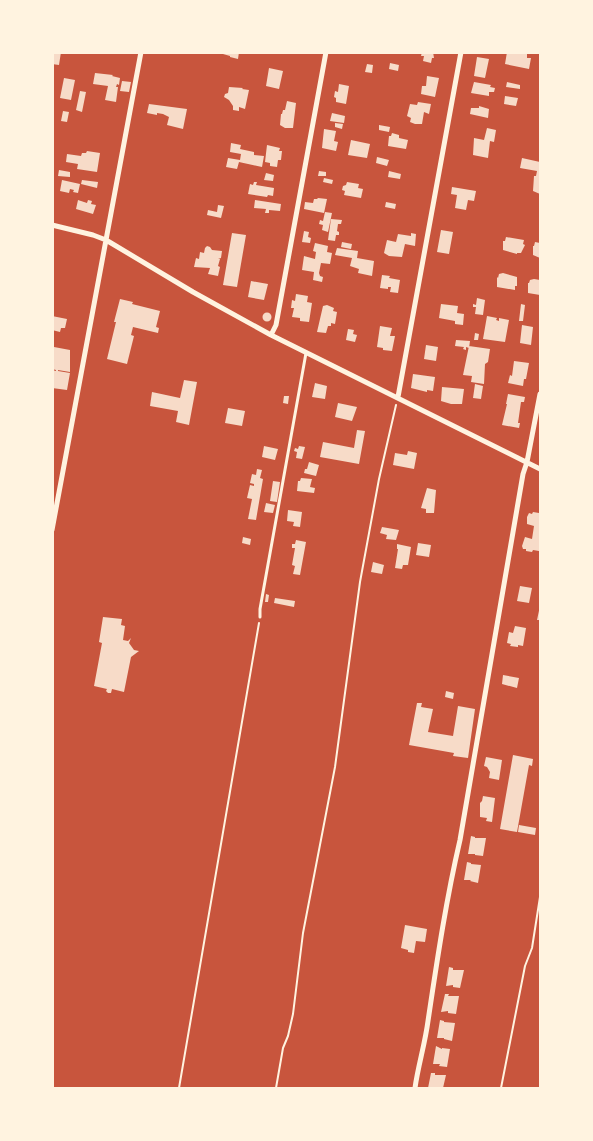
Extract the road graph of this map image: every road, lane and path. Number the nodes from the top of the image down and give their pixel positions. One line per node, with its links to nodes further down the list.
1 (141, 52): 5 (street)
2 (326, 52): 6 (street)
3 (461, 52): 9 (street)
4 (52, 225): 5 (street)
5 (106, 240): 6 (street); 12 (street)
6 (271, 335): 7 (street)
7 (306, 353): 9 (street); 13 (lane)
8 (540, 394): 10 (street)
9 (398, 397): 10 (street); 16 (path)
10 (527, 462): 11 (street); 17 (street)
11 (540, 469)
12 (52, 530)
13 (260, 617): 15 (path)
14 (540, 897): 18 (path)
15 (178, 1088)
16 (276, 1088)
17 (415, 1088)
18 (502, 1088)

